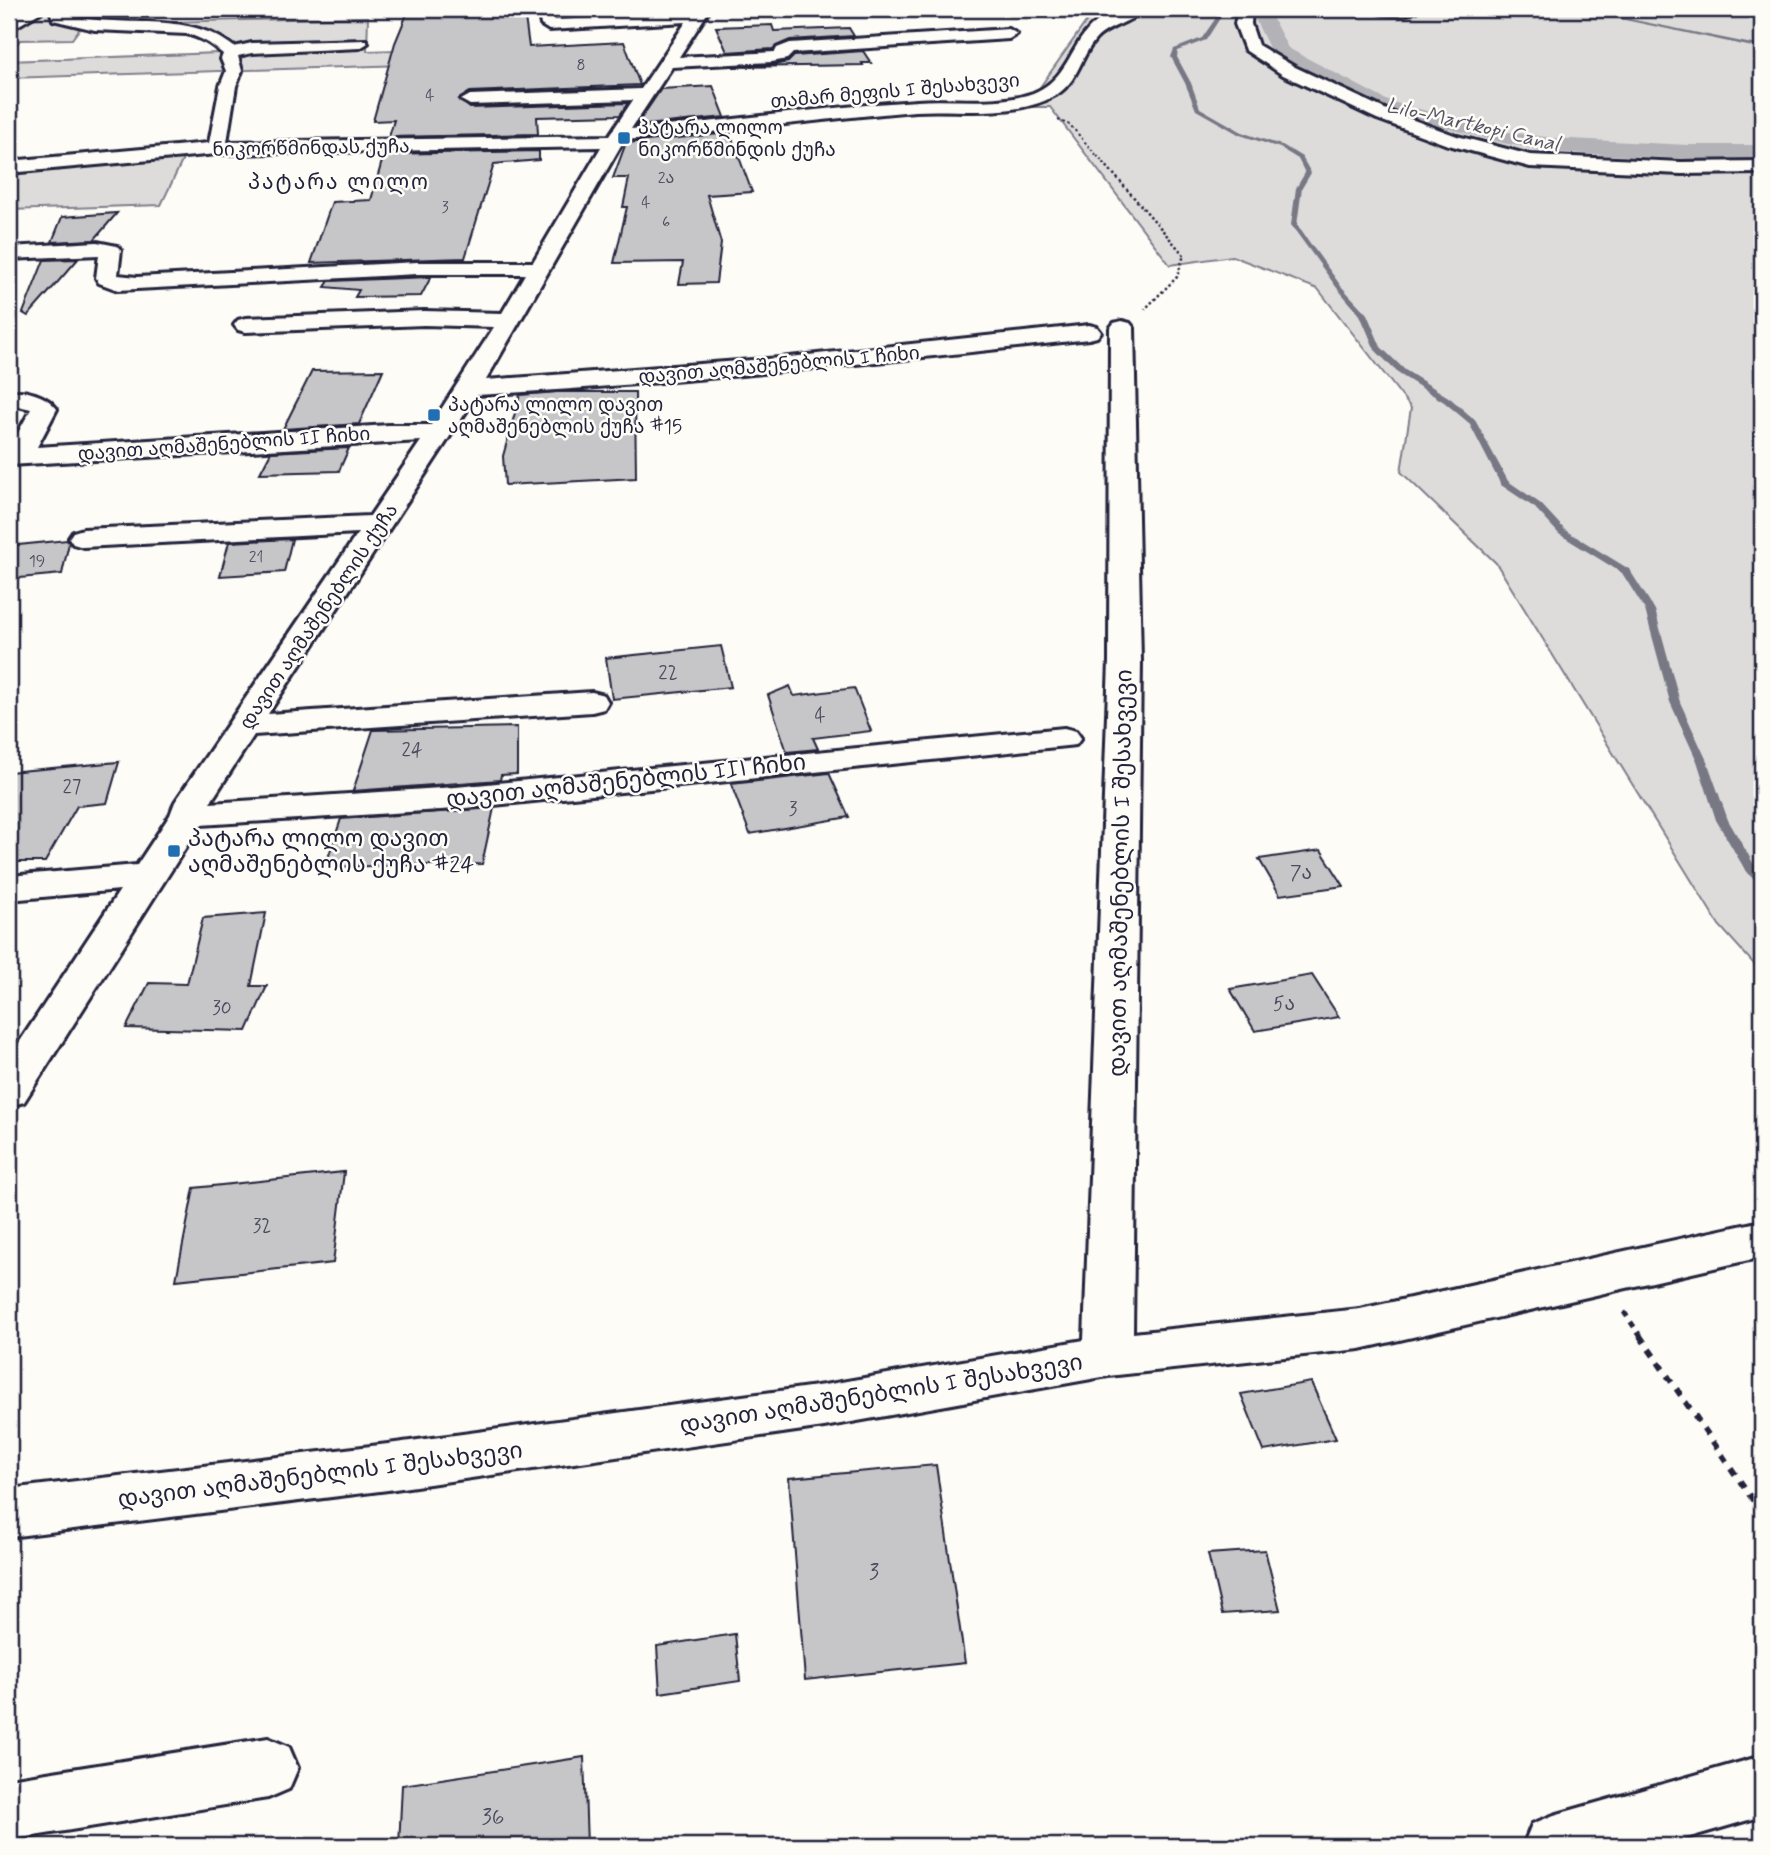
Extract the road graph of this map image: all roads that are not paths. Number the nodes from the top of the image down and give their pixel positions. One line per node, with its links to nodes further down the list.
1 (64, 9): 7 (street)
2 (1137, 9): 23 (street, თამარ მეფის I შესახვევი)
3 (1245, 9): 27 (street)
4 (1378, 9): 5 (street)
5 (1412, 9)
6 (37, 10): 7 (street); 10 (street)
7 (57, 10): 17 (street)
8 (700, 13): 9 (street); 16 (street, დავით აღმაშენებლის ქუჩა)
9 (549, 25)
10 (9, 26)
11 (1009, 34): 18 (street)
12 (803, 37): 13 (street)
13 (775, 39)
14 (360, 43): 17 (street)
15 (706, 43): 16 (street)
16 (678, 45): 18 (street, დავით აღმაშენებლის ქუჩა)
17 (231, 52): 25 (street)
18 (663, 67): 19 (street); 20 (street, დავით აღმაშენებლის ქუჩა)
19 (791, 67)
20 (644, 94): 21 (street); 24 (street, დავით აღმაშენებლის ქუჩა)
21 (470, 100)
22 (743, 106): 23 (street)
23 (748, 125): 24 (street, თამარ მეფის I შესახვევი)
24 (616, 138): 25 (street, ნიკორწმინდას ქუჩა); 29 (street, დავით აღმაშენებლის ქუჩა)
25 (217, 148): 26 (street, ნიკორწმინდას ქუჩა)
26 (9, 167)
27 (1762, 167)
28 (9, 253): 29 (street)
29 (539, 268): 30 (street, დავით აღმაშენებლის ქუჩა)
30 (508, 320): 31 (street); 33 (street, დავით აღმაშენებლის ქუჩა)
31 (246, 325)
32 (1105, 330): 33 (street, დავით აღმაშენებლის I ჩიხი); 48 (street, დავით აღმაშენებლის I შესახვევი)
33 (469, 388): 35 (street, დავით აღმაშენებლის ქუჩა)
34 (16, 398): 36 (street)
35 (439, 433): 36 (street, დავით აღმაშენებლის II ჩიხი); 37 (street, დავით აღმაშენებლის ქუჩა)
36 (14, 456)
37 (379, 524): 38 (street); 40 (street, დავით აღმაშენებლის ქუჩა)
38 (83, 538)
39 (592, 702): 40 (street)
40 (245, 726): 43 (street, დავით აღმაშენებლის ქუჩა)
41 (1064, 738): 43 (street, დავით აღმაშენებლის III ჩიხი)
42 (683, 762): 43 (street)
43 (190, 808): 44 (street, დავით აღმაშენებლის ქუჩა)
44 (146, 876): 45 (street); 46 (street, დავით აღმაშენებლის ქუჩა)
45 (9, 888)
46 (9, 1091)
47 (1762, 1239): 48 (street)
48 (1108, 1356): 49 (street, დავით აღმაშენებლის I შესახვევი)
49 (9, 1513)
50 (268, 1768): 52 (street)
51 (1762, 1786): 53 (street)
52 (9, 1810)
53 (1554, 1846)

